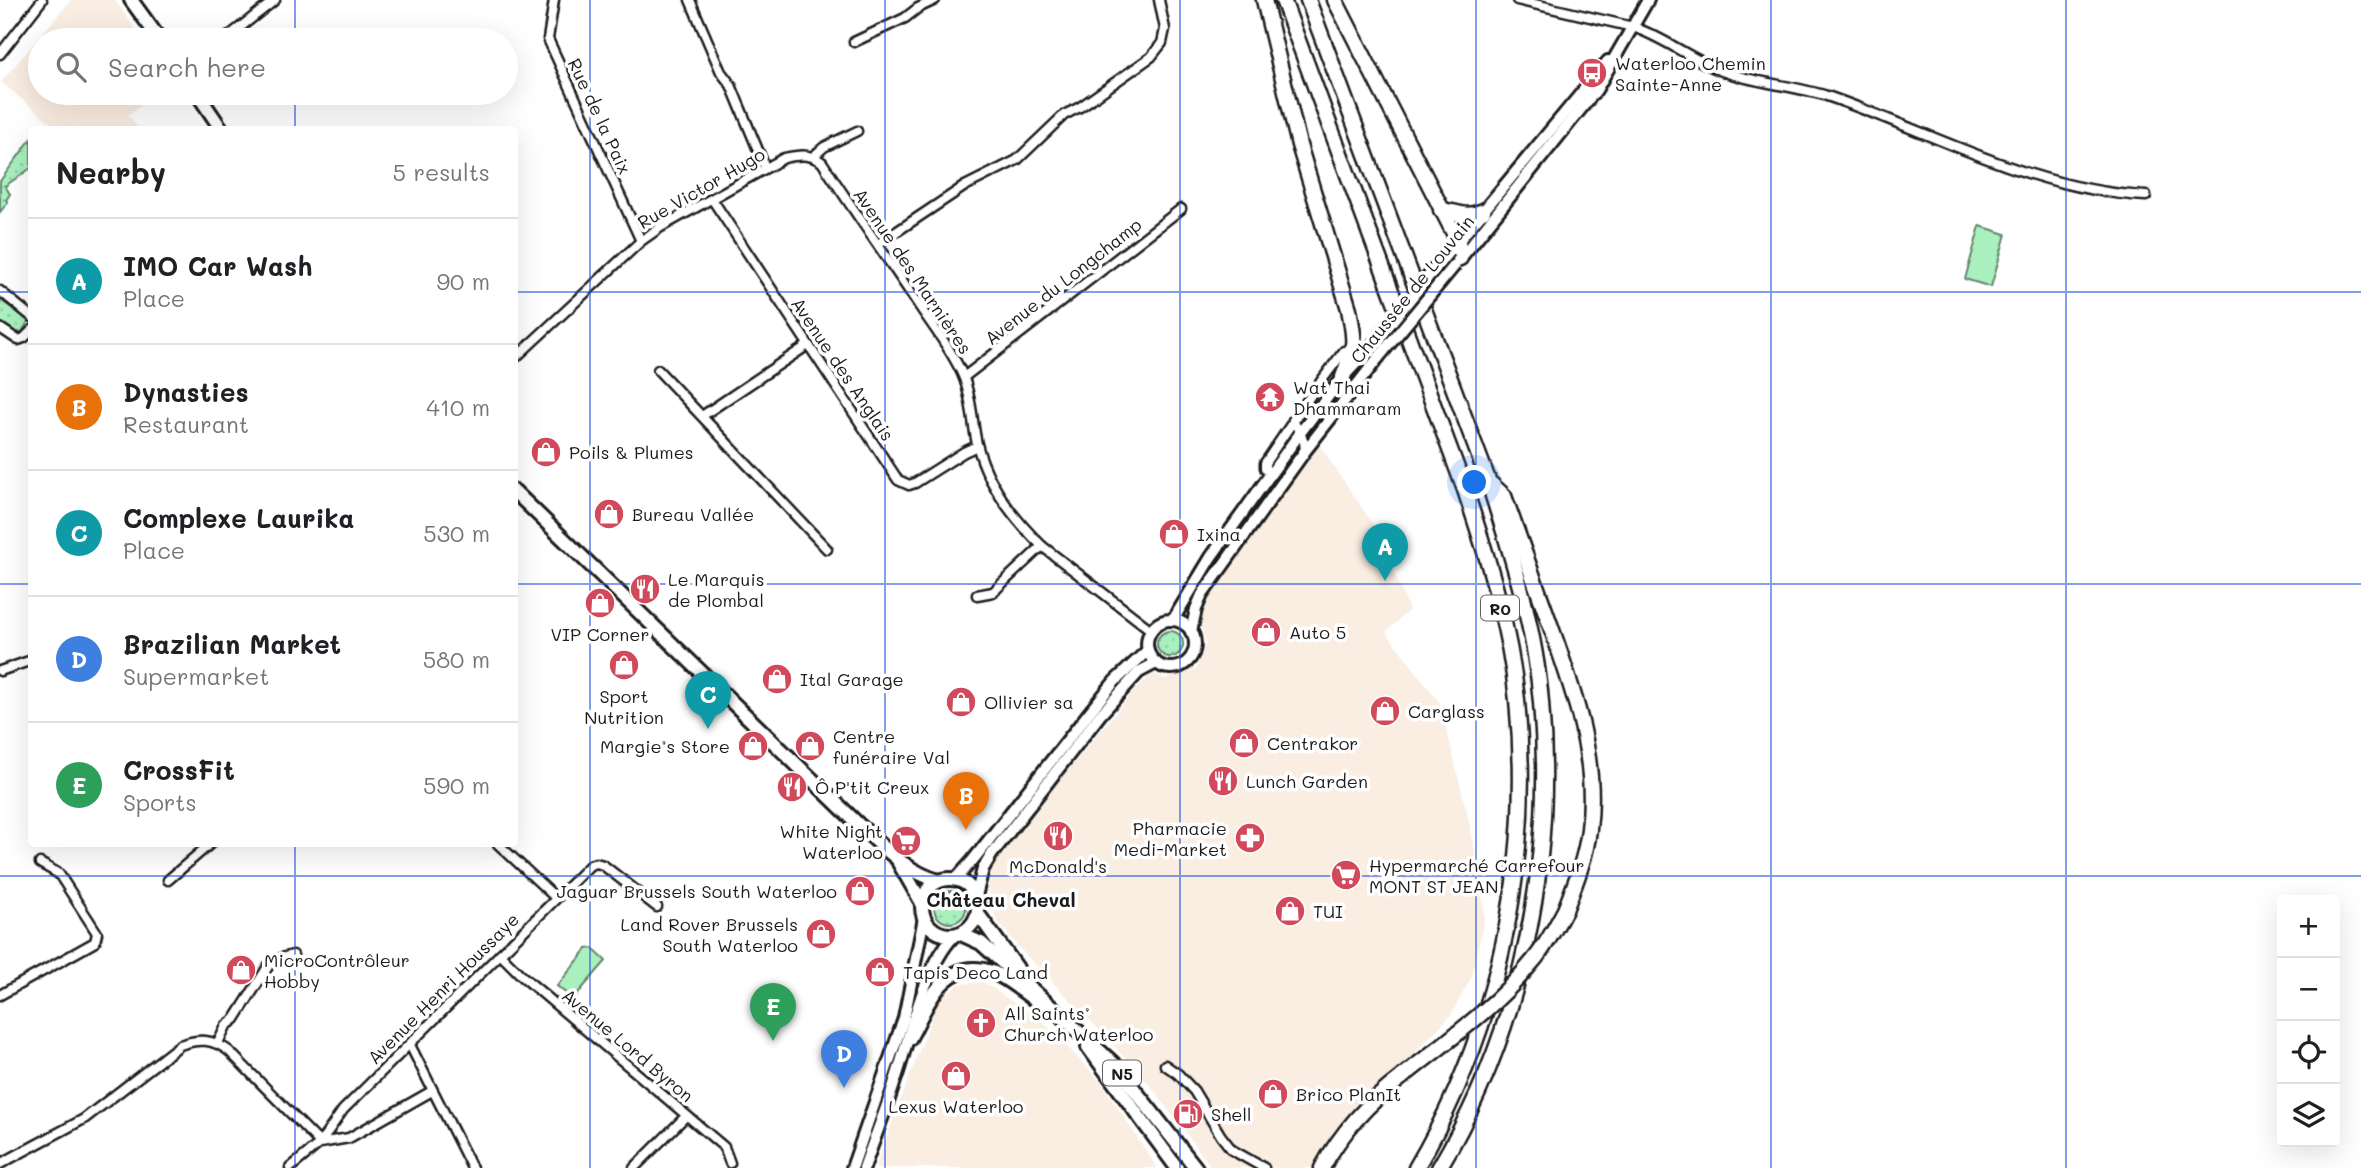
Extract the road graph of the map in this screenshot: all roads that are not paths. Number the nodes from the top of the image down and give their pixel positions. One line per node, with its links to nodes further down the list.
1 (42, 0): 19 (street)
2 (131, 0): 15 (main road)
3 (275, 0): 16 (street)
4 (554, 0): 30 (street, Rue de la Paix)
5 (690, 0): 24 (street)
6 (934, 0): 17 (street)
7 (1159, 0): 31 (street)
8 (1264, 0): 42 (highway)
9 (1283, 0): 101 (highway, R0)
10 (1308, 0): 49 (highway, R0)
11 (1335, 0): 28 (highway)
12 (1517, 0): 14 (street)
13 (1648, 0): 14 (main road, Chaussée de Louvain)
14 (1633, 27): 18 (main road, Chaussée de Louvain); 25 (street)
15 (151, 28)
16 (239, 28)
17 (854, 42)
18 (1623, 43): 29 (main road, Chaussée de Louvain); 32 (main road, Chaussée de Louvain)
19 (0, 54)
20 (205, 105): 21 (main road)
21 (219, 126)
22 (858, 131): 23 (street, Rue Victor Hugo)
23 (814, 156): 24 (street, Rue Victor Hugo); 31 (street, Avenue des Marnières)
24 (765, 167): 26 (street, Rue Victor Hugo)
25 (2146, 196)
26 (712, 199): 30 (street, Rue Victor Hugo); 37 (street, Avenue des Anglais)
27 (1181, 209): 41 (street, Avenue du Longchamp)
28 (1441, 210): 29 (highway); 32 (highway)
29 (1483, 211): 32 (main road, Chaussée de Louvain)
30 (641, 242): 39 (street, Rue Victor Hugo)
31 (878, 244): 41 (street, Avenue des Marnières)
32 (1455, 254): 42 (main road, Chaussée de Louvain, bridge); 47 (main road, Chaussée de Louvain, bridge)
33 (0, 292): 34 (street)
34 (28, 314)
35 (0, 328): 36 (street)
36 (28, 334)
37 (808, 345): 43 (street); 46 (street, Avenue des Anglais)
38 (1344, 351): 44 (street)
39 (518, 355)
40 (658, 370): 43 (street)
41 (964, 377): 46 (street, Avenue des Marnières)
42 (1343, 377): 45 (main road, Chaussée de Louvain)
43 (702, 416): 53 (street)
44 (1293, 420): 45 (street); 48 (street)
45 (1300, 433): 47 (street); 48 (main road, Chaussée de Louvain)
46 (977, 446): 52 (street, Avenue des Marnières)
47 (1305, 451): 54 (main road, Chaussée de Louvain)
48 (1270, 474): 51 (main road, Chaussée de Louvain)
49 (1488, 480): 100 (highway, bridge); 102 (highway, R0)
50 (518, 495): 65 (main road)
51 (1247, 507): 54 (main road, Chaussée de Louvain); 56 (main road, Chaussée de Louvain)
52 (1042, 546): 55 (street); 57 (street, Avenue des Marnières)
53 (827, 549)
54 (1228, 559): 58 (main road, Chaussée de Louvain)
55 (977, 595)
56 (1173, 620): 57 (main road); 58 (main road)
57 (1151, 630): 59 (main road)
58 (1191, 632): 61 (main road)
59 (1148, 650): 61 (main road); 67 (main road)
60 (28, 661): 62 (street)
61 (1156, 663): 70 (main road)
62 (0, 671)
63 (206, 847): 68 (street)
64 (501, 847): 71 (street)
65 (897, 859): 69 (main road); 72 (main road)
66 (40, 863): 80 (street)
67 (956, 879): 69 (main road); 70 (main road)
68 (168, 880)
69 (939, 881): 72 (main road)
70 (976, 895): 74 (main road, N5)
71 (556, 898): 73 (street, Avenue Henri Houssaye); 77 (street, Avenue Henri Houssaye)
72 (922, 903): 75 (main road)
73 (657, 907)
74 (978, 914): 76 (main road); 79 (main road, N5)
75 (923, 918): 76 (main road, N5); 95 (main road)
76 (958, 935): 79 (main road, N5); 83 (main road)
77 (500, 954): 85 (street, Avenue Henri Houssaye); 88 (street, Avenue Lord Byron)
78 (293, 955): 84 (street)
79 (1027, 982): 81 (main road, N5)
80 (0, 995)
81 (1062, 1017): 82 (main road, N5); 83 (main road)
82 (1076, 1031): 97 (main road, N5); 98 (main road, N5)
83 (908, 1039): 96 (main road)
84 (218, 1043): 89 (street); 91 (street)
85 (410, 1045): 87 (street); 89 (street, Avenue Henri Houssaye)
86 (1165, 1065): 99 (street)
87 (432, 1091): 89 (street, Avenue Henri Houssaye); 93 (street)
88 (686, 1116): 90 (street, Avenue Lord Byron); 94 (street)
89 (320, 1143): 92 (street, Avenue Henri Houssaye)
90 (730, 1163)
91 (0, 1164)
92 (290, 1168)
93 (472, 1168)
94 (634, 1168)
95 (852, 1168)
96 (864, 1168)
97 (1177, 1168)
98 (1196, 1168)
99 (1264, 1168)
100 (1322, 1168)
101 (1416, 1168)
102 (1439, 1168)

